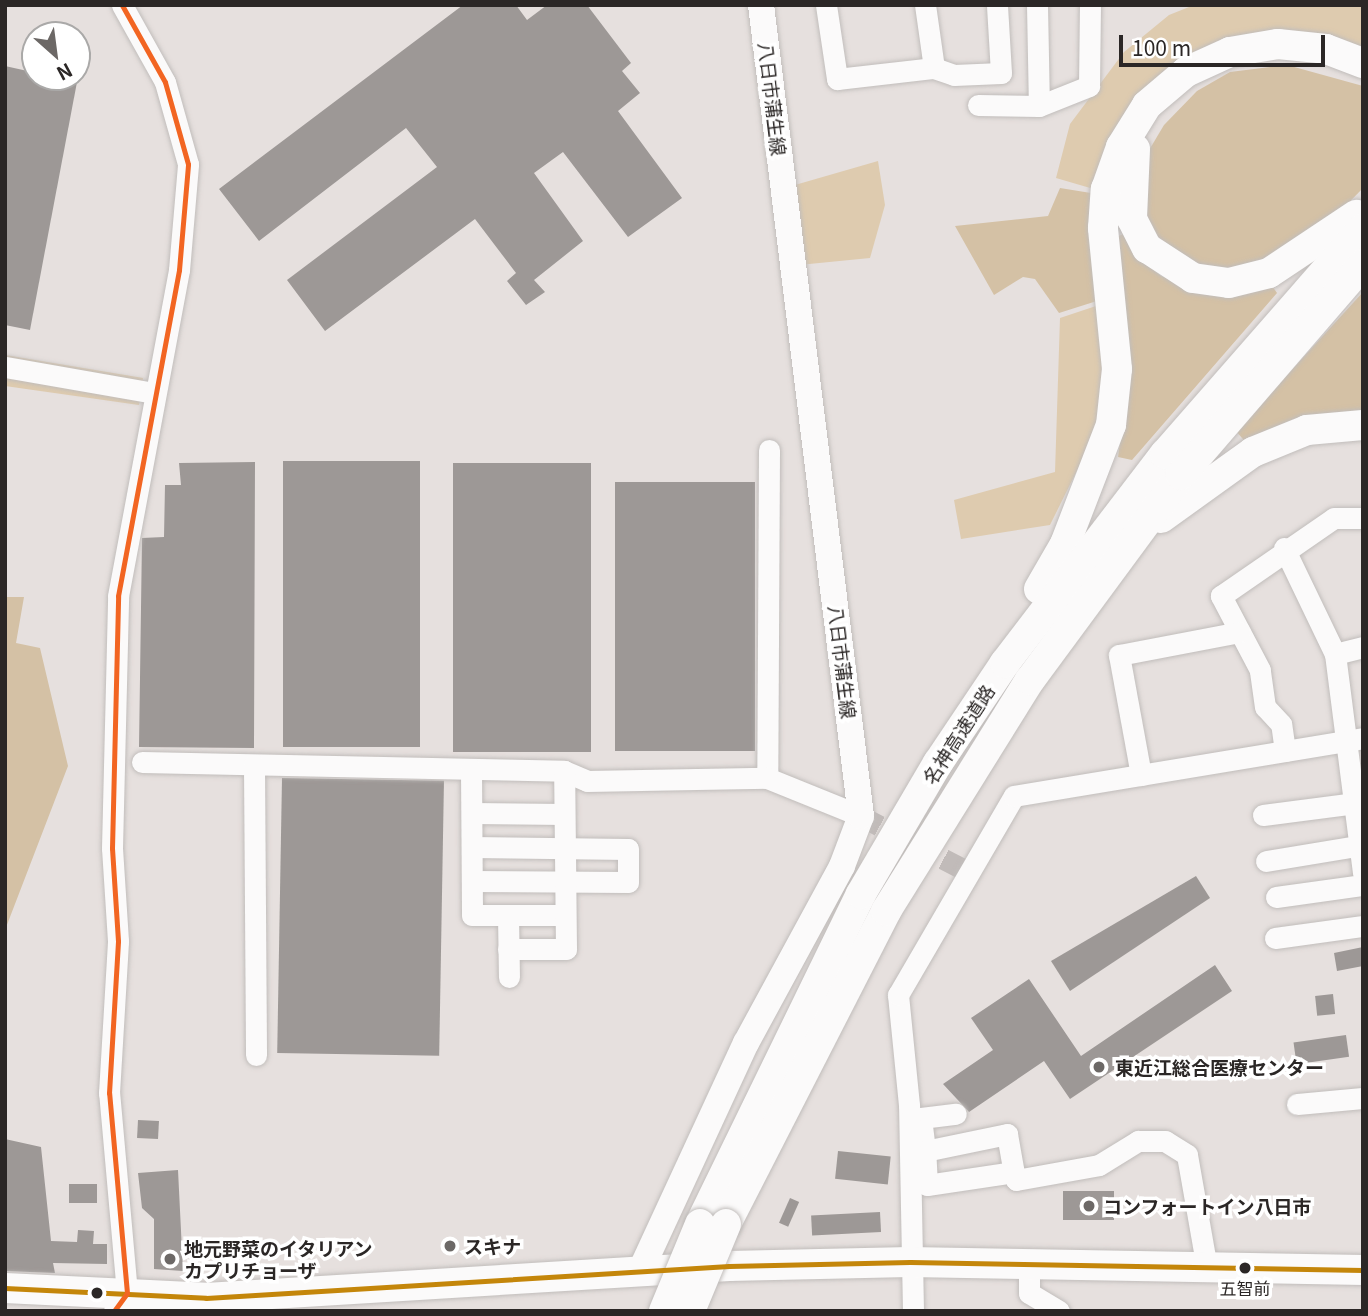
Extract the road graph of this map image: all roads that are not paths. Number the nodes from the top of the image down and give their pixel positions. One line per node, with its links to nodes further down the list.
1 (122, 5): 17 (street)
2 (761, 5): 37 (main road, 八日市蒲生線)
3 (826, 5): 9 (street)
4 (925, 5): 9 (street)
5 (997, 5): 9 (street)
6 (1037, 5): 12 (street)
7 (1090, 5): 12 (street)
8 (1363, 63): 47 (highway)
9 (934, 68)
10 (1363, 75): 13 (highway)
11 (978, 105): 12 (street)
12 (1039, 106)
13 (1363, 210)
14 (1363, 228): 47 (highway, 名神高速道路)
15 (1363, 264): 22 (highway, 名神高速道路)
16 (5, 367): 17 (street)
17 (154, 393): 69 (street)
18 (1363, 425): 22 (highway)
19 (769, 450): 33 (street)
20 (1363, 518): 21 (street)
21 (1284, 548): 23 (street); 25 (street)
22 (1122, 552): 61 (highway, 名神高速道路)
23 (1240, 632): 27 (street); 32 (street)
24 (1363, 647): 25 (street)
25 (1335, 654): 26 (street)
26 (1353, 739): 27 (street); 34 (street)
27 (1285, 751): 32 (street)
28 (142, 762): 29 (street)
29 (254, 765): 30 (street); 55 (street)
30 (471, 769): 31 (street); 35 (street)
31 (564, 771): 33 (street); 36 (street)
32 (1141, 775): 62 (street)
33 (767, 778): 37 (street)
34 (1357, 803): 38 (street); 39 (street)
35 (472, 813): 36 (street); 40 (street)
36 (564, 814): 41 (street)
37 (861, 816): 66 (main road, 八日市蒲生線)
38 (1263, 816)
39 (1360, 845): 42 (street); 43 (street)
40 (472, 847): 41 (street); 44 (street)
41 (564, 848): 45 (street); 45 (street)
42 (1266, 861)
43 (1363, 873)
44 (472, 881): 45 (street); 49 (street)
45 (563, 881): 50 (street)
46 (1363, 885): 48 (street)
47 (860, 894): 61 (highway, 名神高速道路)
48 (1276, 897)
49 (508, 915): 50 (street); 53 (street)
50 (565, 915): 53 (street)
51 (1363, 926): 52 (street)
52 (1275, 938)
53 (508, 949): 54 (street)
54 (509, 976)
55 (256, 1055)
56 (1363, 1098): 57 (street)
57 (1297, 1104)
58 (956, 1114): 59 (street)
59 (925, 1151): 60 (street); 60 (street)
60 (1014, 1172): 64 (street)
61 (713, 1224): 71 (highway, 名神高速道路, bridge); 72 (highway, 名神高速道路, bridge)
62 (910, 1262): 63 (highway); 66 (highway); 73 (street)
63 (1029, 1265): 64 (highway); 74 (street)
64 (1208, 1268): 65 (highway)
65 (1363, 1270)
66 (640, 1272): 68 (highway)
67 (5, 1288): 69 (highway)
68 (206, 1298): 69 (highway); 70 (street)
69 (120, 1302)
70 (258, 1311)
71 (664, 1311)
72 (690, 1311)
73 (913, 1311)
74 (1059, 1311)

